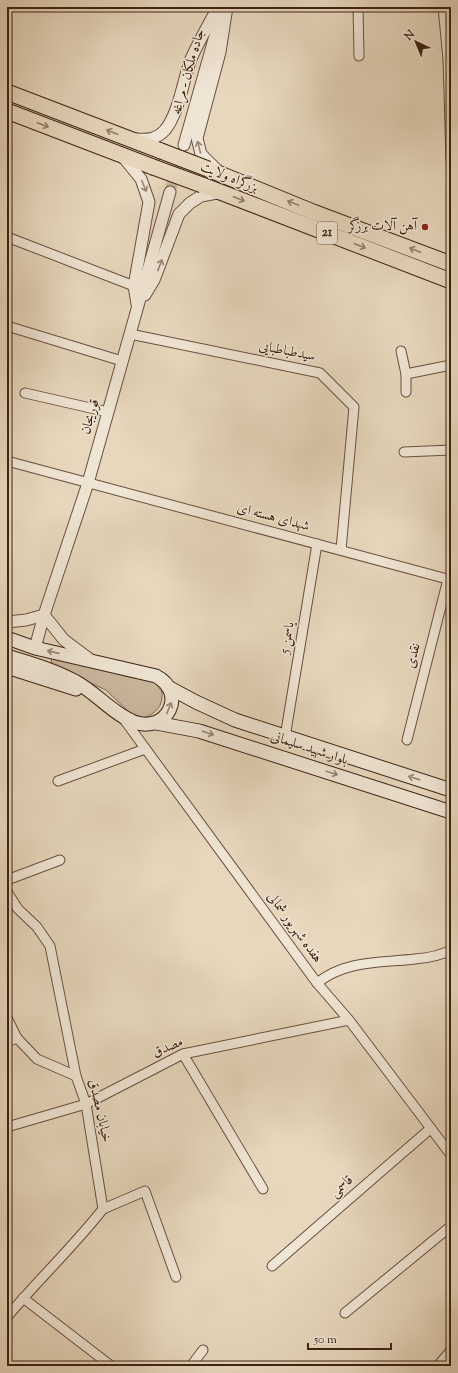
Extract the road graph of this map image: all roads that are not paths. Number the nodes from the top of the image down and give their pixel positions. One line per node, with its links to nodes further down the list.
1 (218, 7): 10 (street)
2 (223, 7): 11 (street, جاده ملکان - مراغه)
3 (227, 7): 14 (street, one-way to 3)
4 (358, 7): 6 (street)
5 (443, 7): 7 (street)
6 (359, 56)
7 (450, 59): 13 (street)
8 (7, 92): 10 (highway, بزرگراه ولایت / 21, one-way to 8)
9 (7, 111): 12 (highway, بزرگراه ولایت / 21, one-way to 12)
10 (129, 139): 14 (highway, بزرگراه ولایت / 21, bridge)
11 (184, 144)
12 (122, 155): 16 (highway, بزرگراه ولایت / 21, bridge); 20 (street, one-way to 20)
13 (451, 158)
14 (224, 175): 18 (highway, بزرگراه ولایت / 21, one-way to 14)
15 (170, 192): 21 (street, قوریجان)
16 (222, 192): 19 (highway, بزرگراه ولایت / 21, one-way to 19); 21 (street, one-way to 16)
17 (7, 237): 20 (street)
18 (451, 264)
19 (451, 281)
20 (134, 286): 21 (street)
21 (137, 307): 23 (street, قوریجان)
22 (7, 326): 25 (street)
23 (130, 334): 25 (street, قوریجان); 36 (street, سیدطباطبایی)
24 (402, 350): 27 (street)
25 (122, 362): 30 (street, قوریجان)
26 (451, 365): 27 (street)
27 (406, 374): 28 (street)
28 (406, 392)
29 (25, 393): 30 (street)
30 (108, 412): 34 (street, قوریجان)
31 (451, 450): 32 (street)
32 (404, 452)
33 (7, 461): 34 (street, شهدای هسته ای)
34 (88, 483): 35 (street, شهدای هسته ای); 38 (street, قوریجان)
35 (317, 544): 36 (street, شهدای هسته ای); 50 (street, یاسمن 5)
36 (341, 550): 37 (street, شهدای هسته ای)
37 (450, 580): 51 (street, نقدی)
38 (44, 615): 39 (street); 41 (street, قوریجان); 43 (street)
39 (7, 622)
40 (7, 638): 41 (main road)
41 (35, 648): 43 (main road, بلوار شهید سلیمانی, one-way to 41); 44 (main road)
42 (7, 656): 44 (main road)
43 (93, 661): 46 (main road, بلوار شهید سلیمانی)
44 (29, 662): 47 (main road)
45 (7, 667): 47 (main road)
46 (168, 687): 49 (main road, one-way to 46); 50 (main road, بلوار شهید سلیمانی)
47 (92, 695): 48 (main road, بلوار شهید سلیمانی)
48 (119, 713): 49 (main road, بلوار شهید سلیمانی); 52 (street, هفده شهریور شمالی)
49 (156, 723): 55 (main road, بلوار شهید سلیمانی, one-way to 55)
50 (285, 737): 54 (main road, بلوار شهید سلیمانی, one-way to 50)
51 (407, 740)
52 (145, 749): 53 (street); 60 (street, هفده شهریور شمالی)
53 (58, 781)
54 (451, 790)
55 (451, 812)
56 (60, 860): 57 (street)
57 (7, 880)
58 (7, 892): 66 (street, خیابان مصدق)
59 (451, 950): 60 (street)
60 (317, 983): 62 (street, هفده شهریور شمالی)
61 (7, 1018): 63 (street)
62 (349, 1020): 65 (street, مصدق); 69 (street, هفده شهریور شمالی)
63 (17, 1038): 64 (street); 66 (street)
64 (7, 1042)
65 (184, 1054): 67 (street, مصدق); 71 (street)
66 (76, 1076): 67 (street, خیابان مصدق)
67 (86, 1104): 68 (street, مصدق); 72 (street, خیابان مصدق)
68 (7, 1127)
69 (430, 1129): 70 (street, هفده شهریور شمالی); 74 (street, قاسمی)
70 (451, 1155)
71 (263, 1189)
72 (103, 1209): 75 (street); 76 (street)
73 (451, 1226): 77 (street)
74 (272, 1266)
75 (176, 1277)
76 (22, 1298): 78 (street); 81 (street)
77 (345, 1313)
78 (7, 1316)
79 (203, 1350): 82 (street)
80 (451, 1352): 83 (street)
81 (110, 1365)
82 (191, 1366)
83 (439, 1366)

